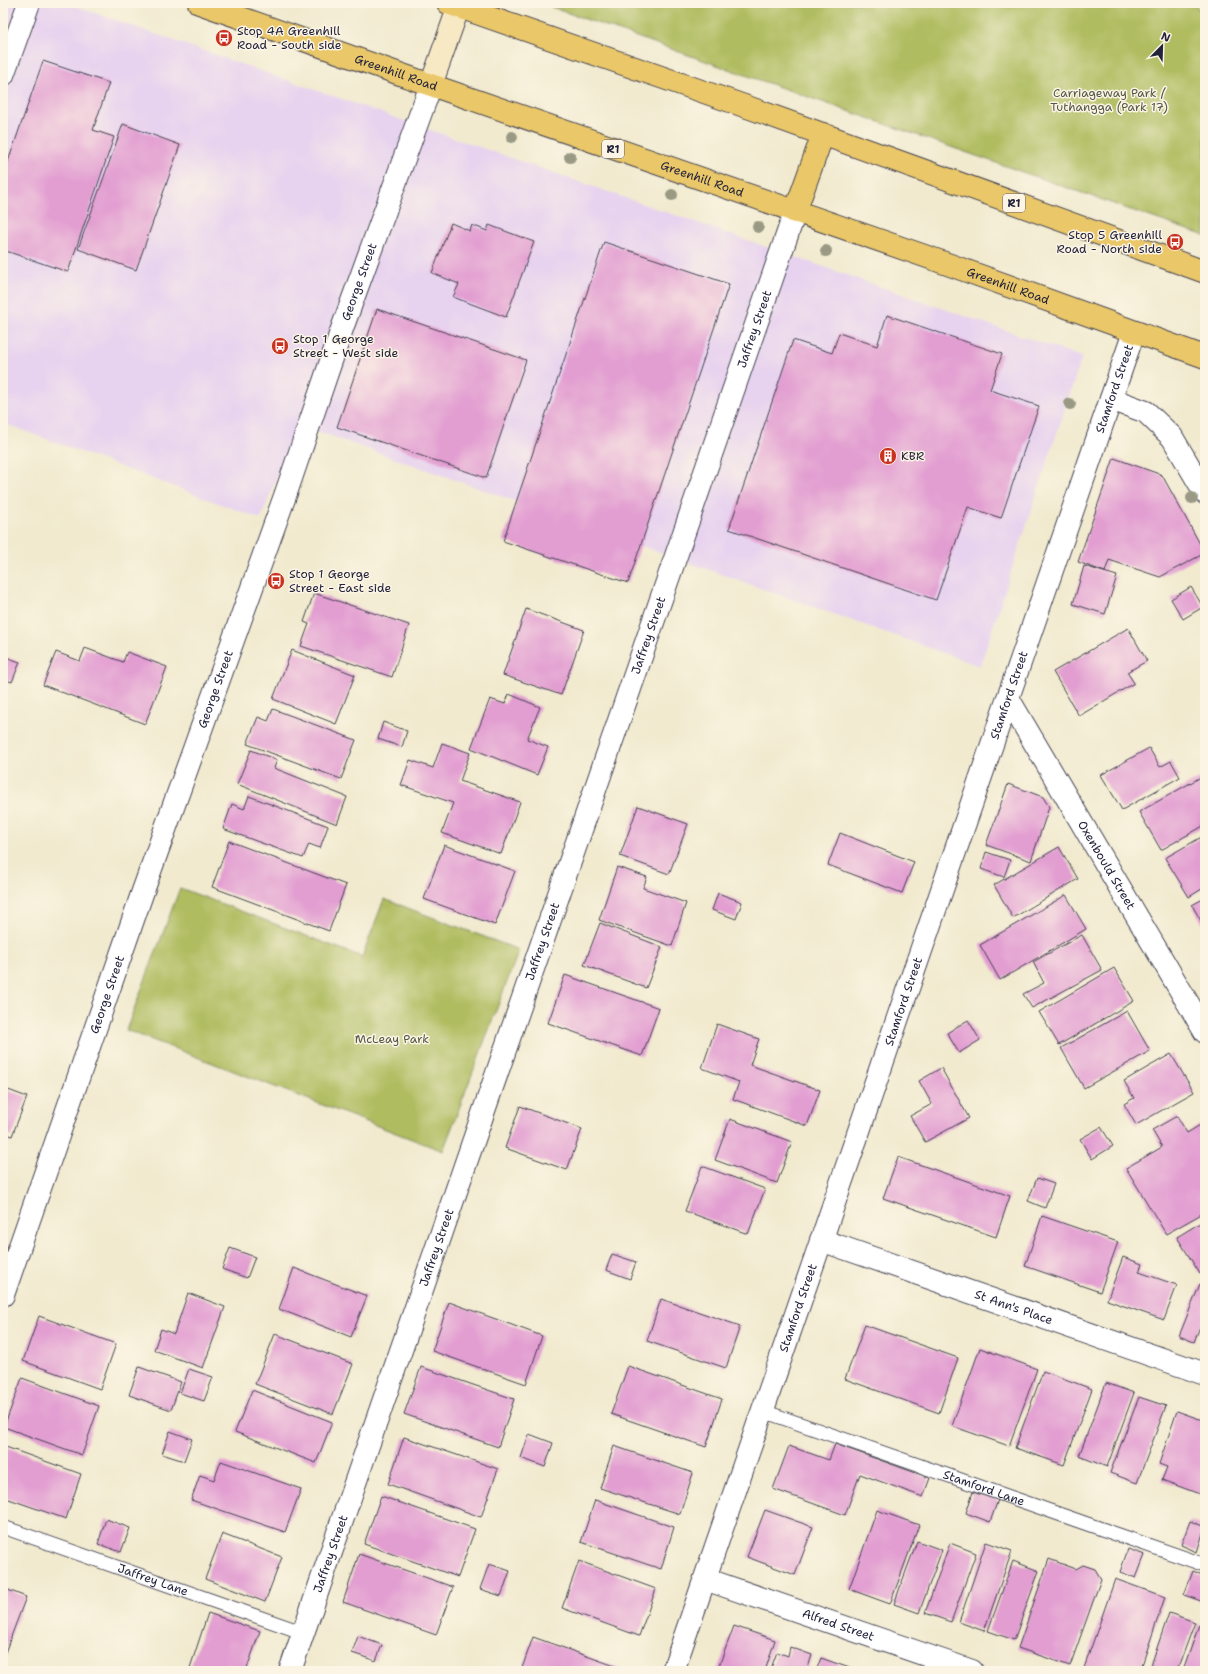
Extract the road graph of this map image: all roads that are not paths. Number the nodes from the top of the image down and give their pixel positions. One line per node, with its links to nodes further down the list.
1 (29, 3): 4 (street)
2 (206, 4): 5 (highway, Greenhill Road / R1)
3 (456, 4): 5 (main road); 6 (highway, R1)
4 (3, 75)
5 (431, 85): 7 (highway, Greenhill Road / R1); 16 (street, George Street)
6 (822, 134): 7 (highway); 8 (highway, R1)
7 (795, 212): 9 (highway, Greenhill Road / R1); 23 (street, Jaffrey Street)
8 (1205, 272)
9 (1134, 332): 10 (highway, Greenhill Road / R1); 11 (street, Stamford Street)
10 (1205, 357)
11 (1111, 399): 12 (street); 13 (street, Stamford Street)
12 (1205, 493)
13 (1008, 698): 14 (street, Oxenbould Street); 15 (street, Stamford Street)
14 (1205, 1032)
15 (821, 1240): 18 (street, St Ann's Place); 19 (street, Stamford Street)
16 (8, 1264): 17 (street, George Street)
17 (3, 1295)
18 (1205, 1374)
19 (763, 1411): 21 (lane, Stamford Lane); 22 (street, Stamford Street)
20 (3, 1527): 23 (lane, Jaffrey Lane)
21 (1205, 1566)
22 (705, 1579): 25 (street, Stamford Street); 26 (street, Alfred Street)
23 (304, 1633): 24 (street, Jaffrey Street)
24 (290, 1671)
25 (673, 1671)
26 (972, 1671)

